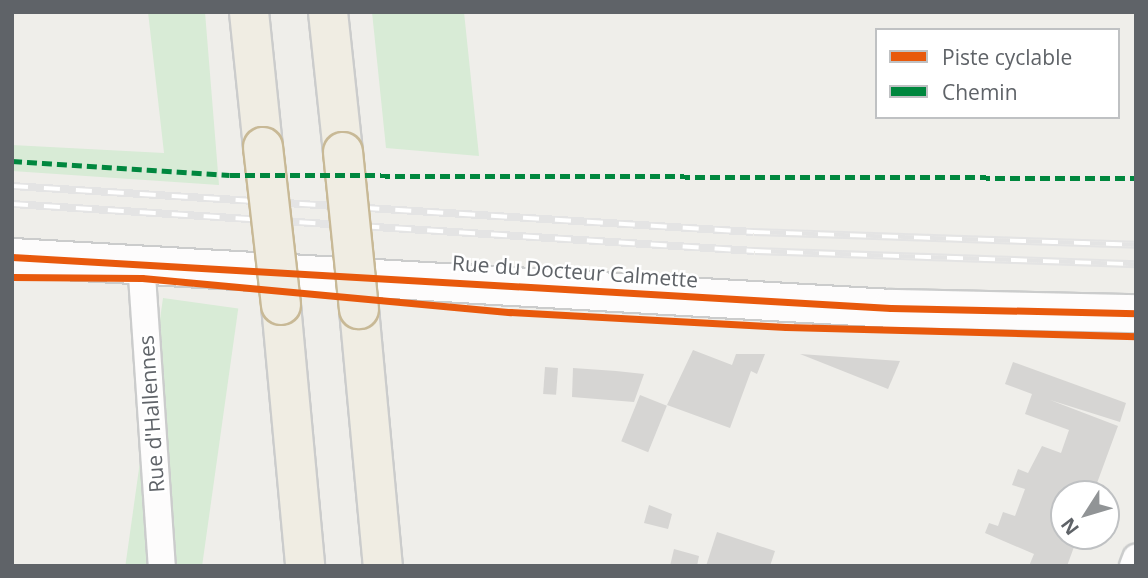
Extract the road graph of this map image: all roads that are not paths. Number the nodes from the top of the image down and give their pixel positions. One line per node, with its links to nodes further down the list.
1 (249, 12): 8 (highway, bridge)
2 (328, 12): 9 (highway, bridge)
3 (12, 257): 4 (street, Rue du Docteur Calmette)
4 (141, 261): 5 (street, Rue du Docteur Calmette); 7 (street, Rue d'Hallennes)
5 (1136, 313)
6 (1136, 558): 10 (street)
7 (162, 566)
8 (305, 566)
9 (383, 566)
10 (1133, 566)

